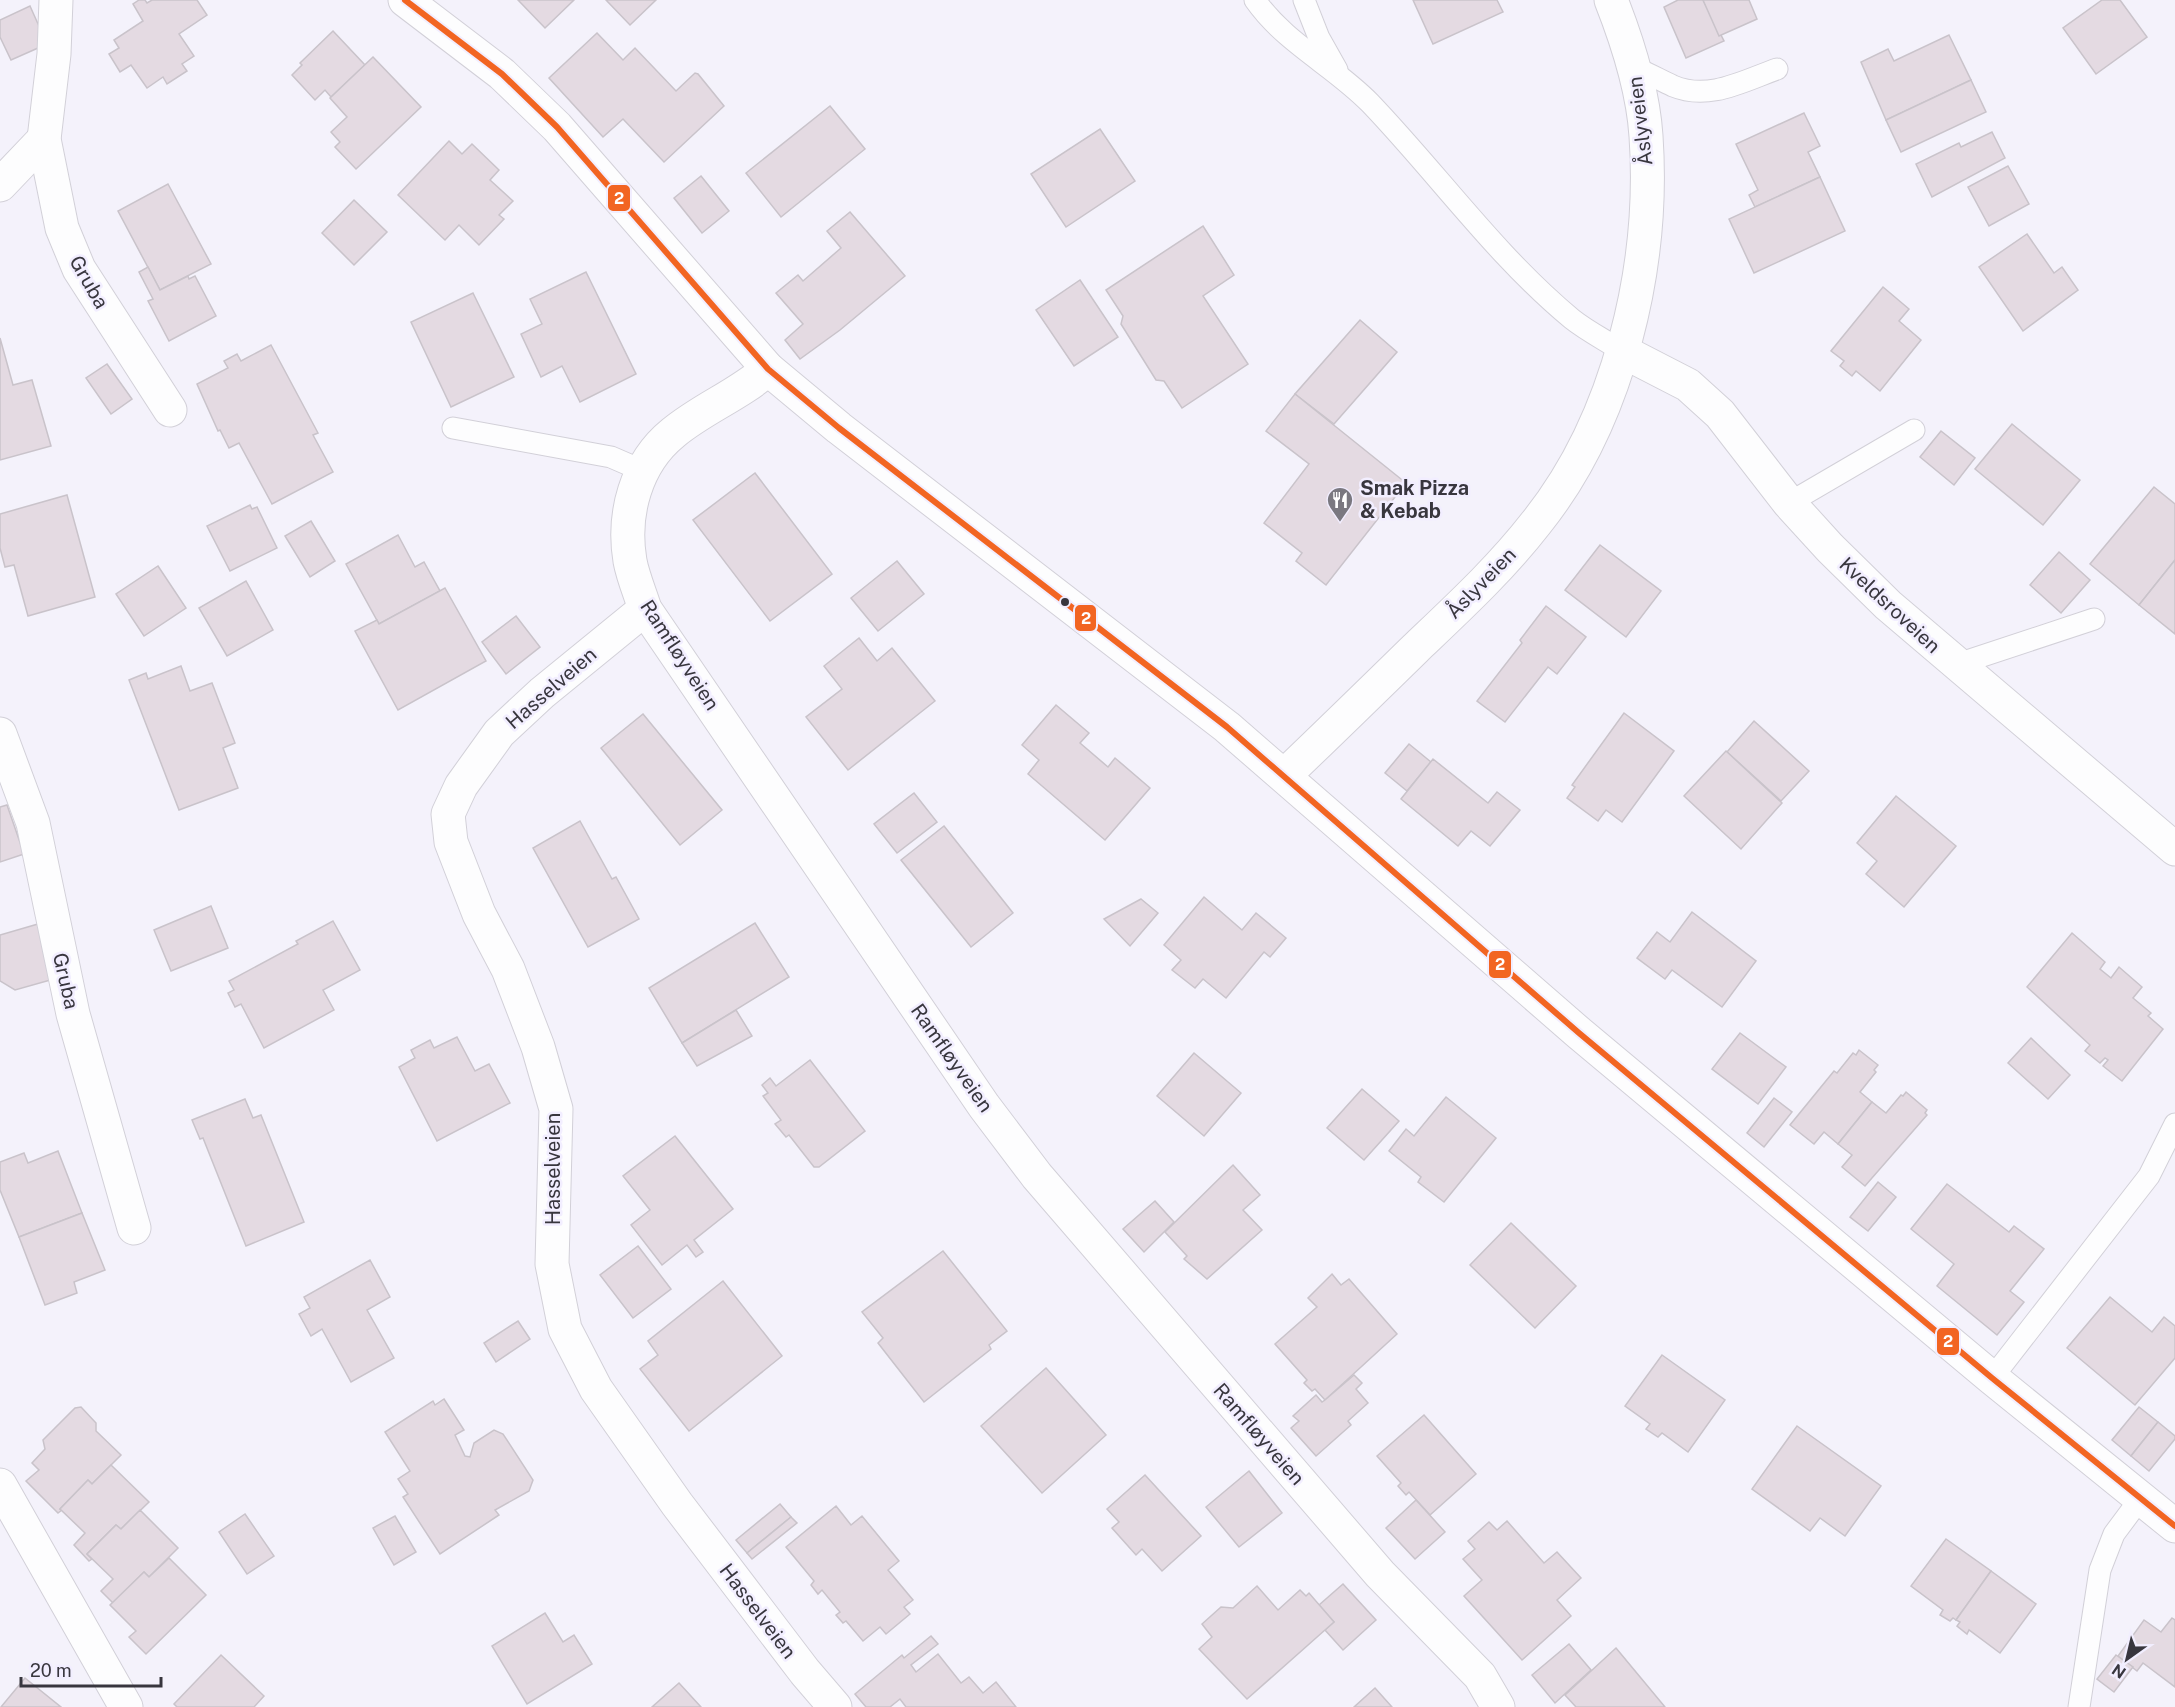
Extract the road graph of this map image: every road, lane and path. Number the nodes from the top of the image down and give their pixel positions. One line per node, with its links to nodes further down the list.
1 (56, 0): 9 (street, Gruba)
2 (405, 0): 12 (street)
3 (1256, 0): 8 (lane)
4 (1304, 0): 8 (lane)
5 (1611, 0): 6 (street, Åslyveien)
6 (1635, 68): 7 (lane); 11 (street, Åslyveien)
7 (1777, 69)
8 (1342, 78): 11 (lane)
9 (44, 139): 10 (street); 13 (street, Gruba)
10 (0, 185)
11 (1622, 351): 17 (street, Kveldsroveien); 22 (street, Åslyveien)
12 (768, 369): 16 (street, Ramfløyveien); 22 (street)
13 (170, 410)
14 (453, 428): 16 (lane)
15 (1914, 430): 17 (lane)
16 (641, 470): 18 (street, Ramfløyveien)
17 (1789, 503): 20 (street, Kveldsroveien)
18 (645, 609): 31 (street, Hasselveien); 32 (street, Ramfløyveien)
19 (2094, 619): 20 (lane)
20 (1955, 665): 23 (street, Kveldsroveien)
21 (0, 734): 25 (street, Gruba)
22 (1285, 775): 26 (street)
23 (2175, 849)
24 (2175, 1124): 26 (lane)
25 (134, 1228)
26 (1992, 1378): 28 (street)
27 (0, 1485): 30 (street)
28 (2140, 1499): 29 (street); 33 (lane)
29 (2175, 1526)
30 (126, 1707)
31 (835, 1707)
32 (1498, 1707)
33 (2079, 1707)

